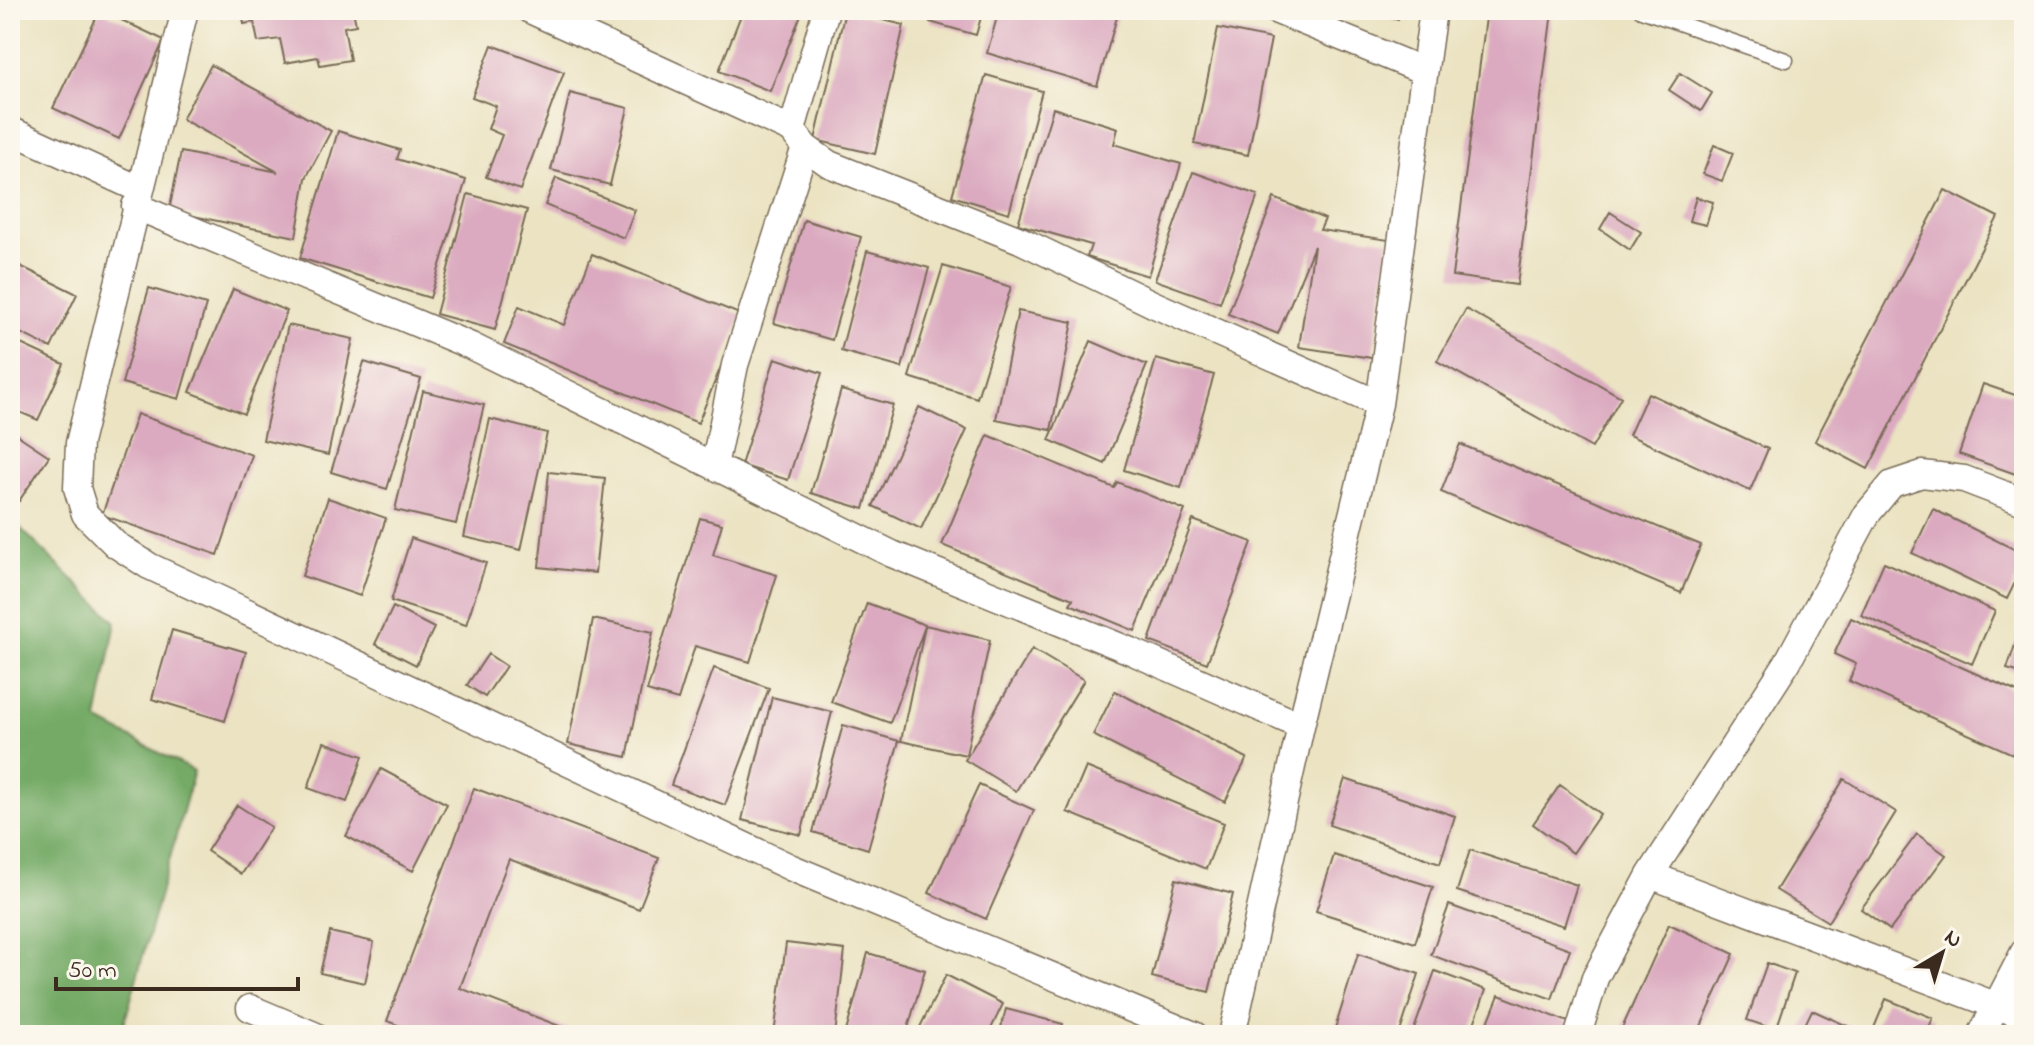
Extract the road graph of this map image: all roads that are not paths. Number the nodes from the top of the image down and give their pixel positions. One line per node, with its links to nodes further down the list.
1 (185, 10): 11 (street)
2 (530, 10): 10 (street)
3 (826, 10): 10 (street)
4 (1275, 10): 8 (street)
5 (1433, 10): 8 (street)
6 (1641, 10): 7 (lane)
7 (1786, 60)
8 (1424, 71): 12 (street)
9 (10, 130): 11 (street)
10 (799, 139): 12 (street); 13 (street)
11 (137, 198): 13 (street); 22 (street)
12 (1379, 404): 15 (street)
13 (714, 466): 15 (street)
14 (2024, 502): 16 (street)
15 (1301, 726): 23 (street)
16 (1650, 875): 18 (street); 24 (street)
17 (2024, 952): 18 (street)
18 (1996, 1003): 20 (street); 25 (street)
19 (250, 1008): 21 (street)
20 (2024, 1016)
21 (314, 1035)
22 (1194, 1035)
23 (1232, 1035)
24 (1578, 1035)
25 (1981, 1035)

